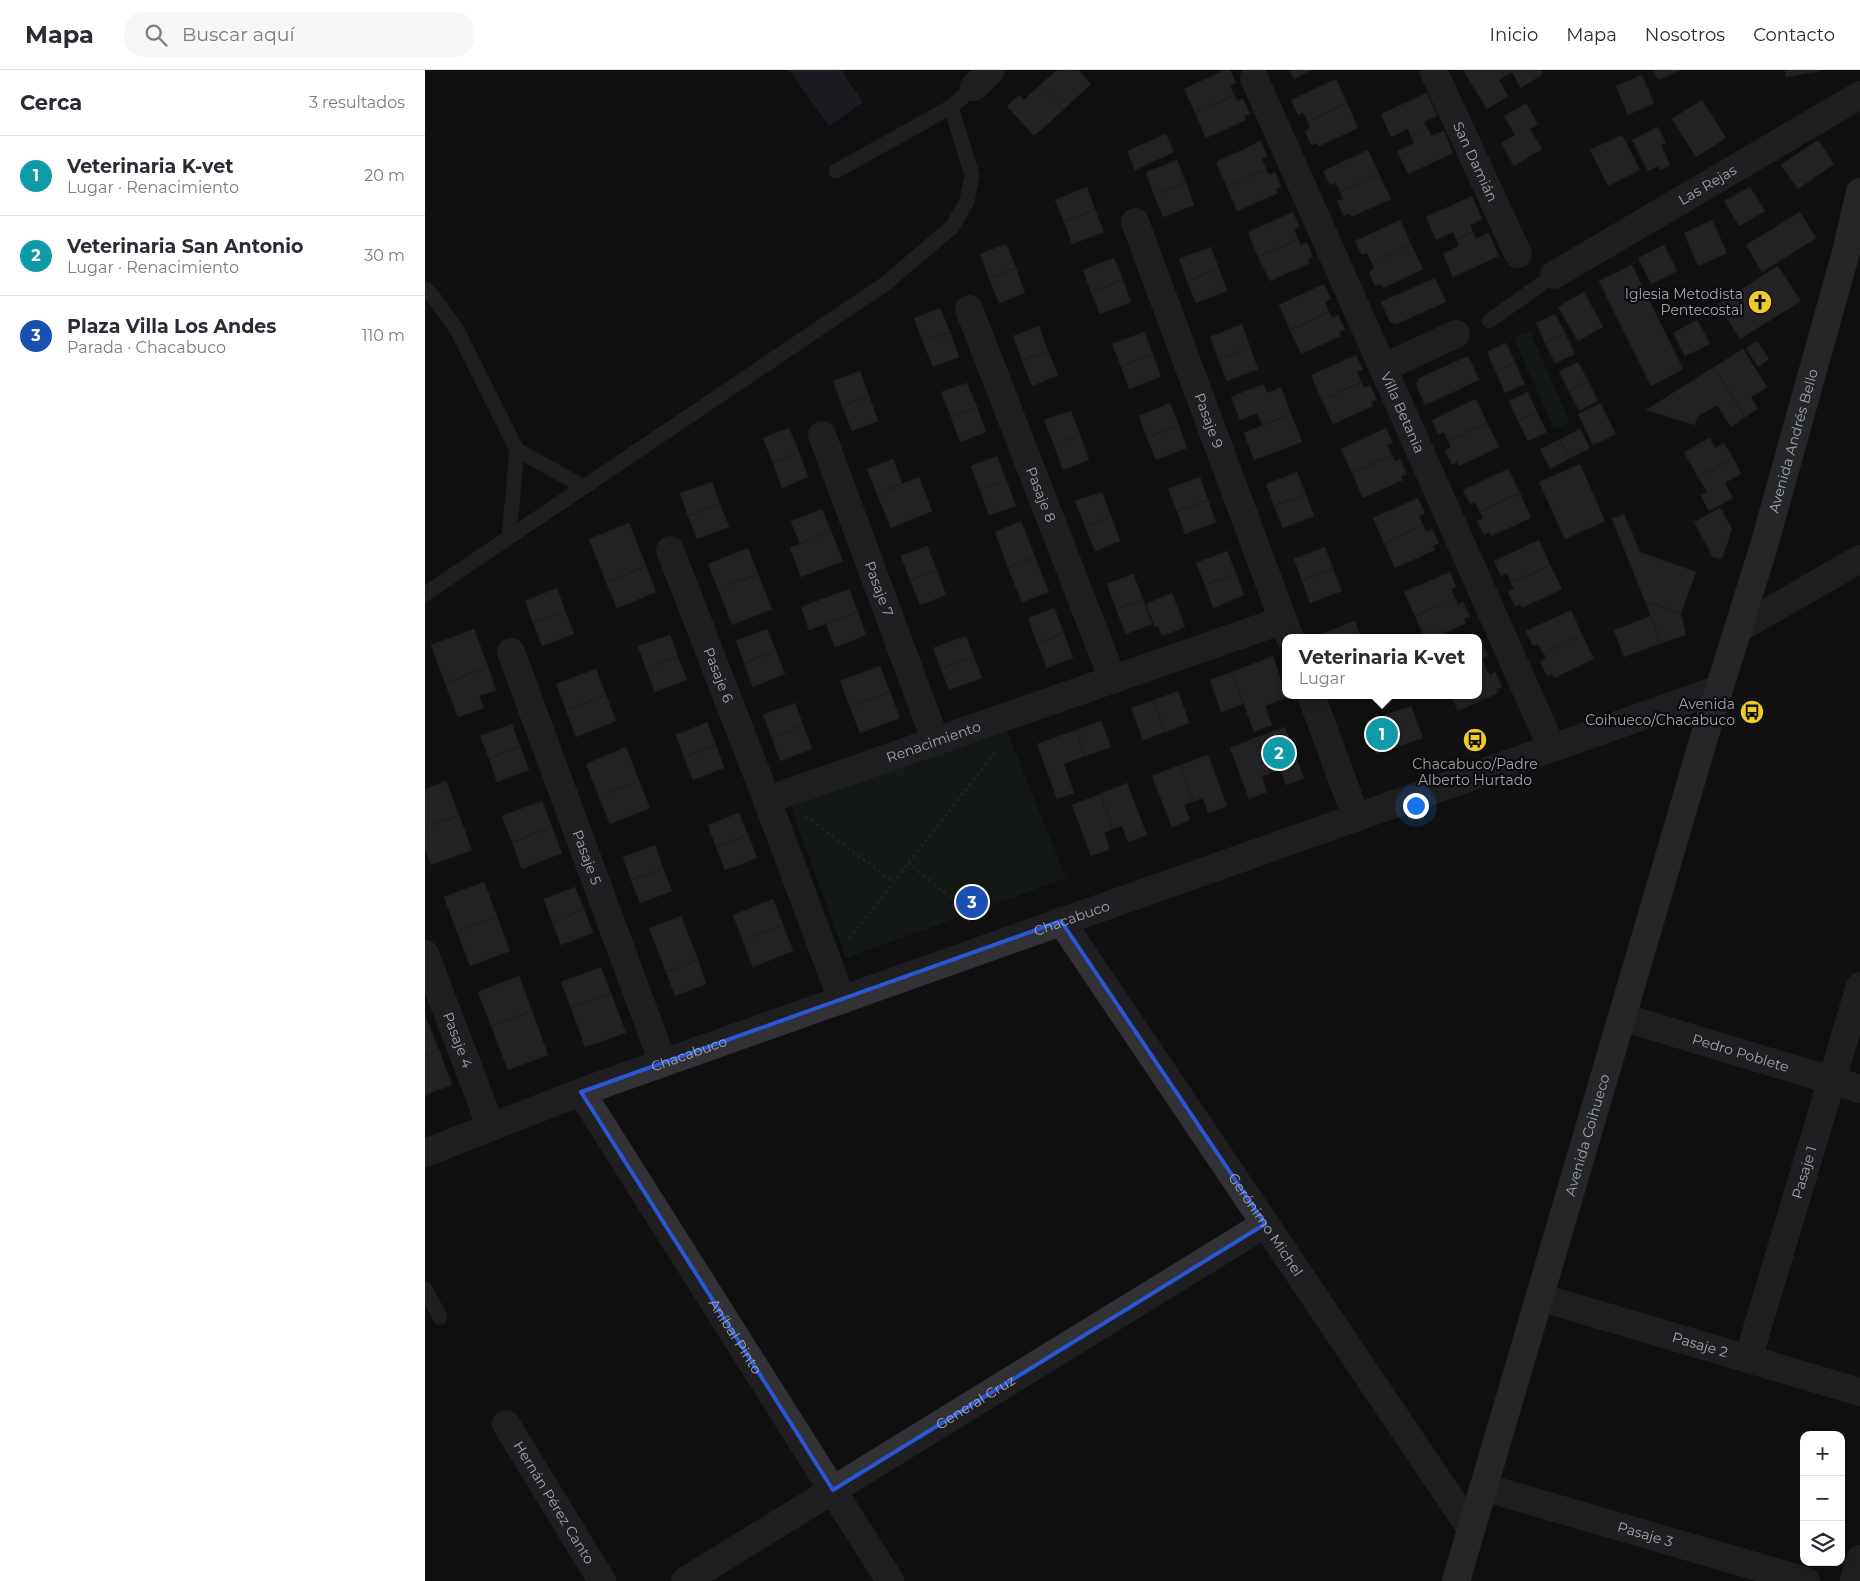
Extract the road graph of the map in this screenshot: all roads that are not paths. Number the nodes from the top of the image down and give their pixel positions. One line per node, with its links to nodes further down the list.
1 (1433, 70): 9 (street, San Damián)
2 (1254, 78): 15 (street, Villa Betania)
3 (982, 79): 5 (lane)
4 (1860, 95): 10 (street, Las Rejas)
5 (951, 108): 6 (lane); 18 (lane)
6 (836, 171)
7 (1860, 192): 24 (main road, Avenida Andrés Bello)
8 (1135, 222): 23 (street, Pasaje 9)
9 (1518, 254)
10 (1555, 276): 13 (lane)
11 (425, 289): 17 (lane)
12 (969, 309): 26 (street, Pasaje 8)
13 (1489, 321)
14 (1456, 334): 15 (street)
15 (1383, 368): 30 (street, Villa Betania)
16 (822, 435): 29 (street, Pasaje 7)
17 (517, 450): 18 (lane); 19 (lane)
18 (584, 487): 19 (lane)
19 (509, 537): 22 (lane)
20 (670, 550): 31 (street, Pasaje 6)
21 (1860, 559): 24 (street)
22 (425, 594)
23 (1287, 629): 26 (street, Renacimiento)
24 (1738, 629): 27 (main road, Avenida Andrés Bello)
25 (511, 652): 38 (street, Pasaje 5)
26 (1113, 680): 29 (street, Renacimiento)
27 (1719, 689): 30 (street, Chacabuco); 37 (main road, Avenida Coihueco)
28 (1313, 699): 32 (street)
29 (936, 742): 31 (street, Renacimiento)
30 (1552, 748): 32 (street, Chacabuco)
31 (773, 798): 36 (street)
32 (1357, 817): 33 (street, Chacabuco)
33 (1061, 921): 36 (street, Chacabuco); 44 (street, Gerónimo Michel)
34 (425, 954): 42 (street, Pasaje 4)
35 (1860, 986): 39 (street, Pasaje 1)
36 (842, 1000): 38 (street, Chacabuco)
37 (1621, 1018): 39 (street, Pedro Poblete); 46 (main road, Avenida Coihueco)
38 (663, 1063): 41 (street, Chacabuco)
39 (1832, 1080): 40 (street, Pedro Poblete); 48 (street, Pasaje 1)
40 (1860, 1089)
41 (581, 1092): 42 (street, Chacabuco); 52 (street, Aníbal Pinto)
42 (491, 1127): 43 (street, Chacabuco)
43 (425, 1153)
44 (1265, 1224): 52 (street, General Cruz); 53 (street, Gerónimo Michel)
45 (425, 1289): 47 (lane)
46 (1539, 1297): 48 (street, Pasaje 2); 51 (main road, Avenida Coihueco)
47 (440, 1317)
48 (1749, 1359): 49 (street, Pasaje 2)
49 (1860, 1392)
50 (505, 1424): 55 (street, Hernán Pérez Canto)
51 (1483, 1487): 53 (main road, Avenida Coihueco); 59 (street, Pasaje 3)
52 (833, 1490): 56 (street, General Cruz); 57 (street, Aníbal Pinto)
53 (1471, 1529): 58 (main road, Avenida Coihueco)
54 (1860, 1559): 60 (street)
55 (602, 1581)
56 (685, 1581)
57 (890, 1581)
58 (1456, 1581)
59 (1806, 1581)
60 (1854, 1581)

